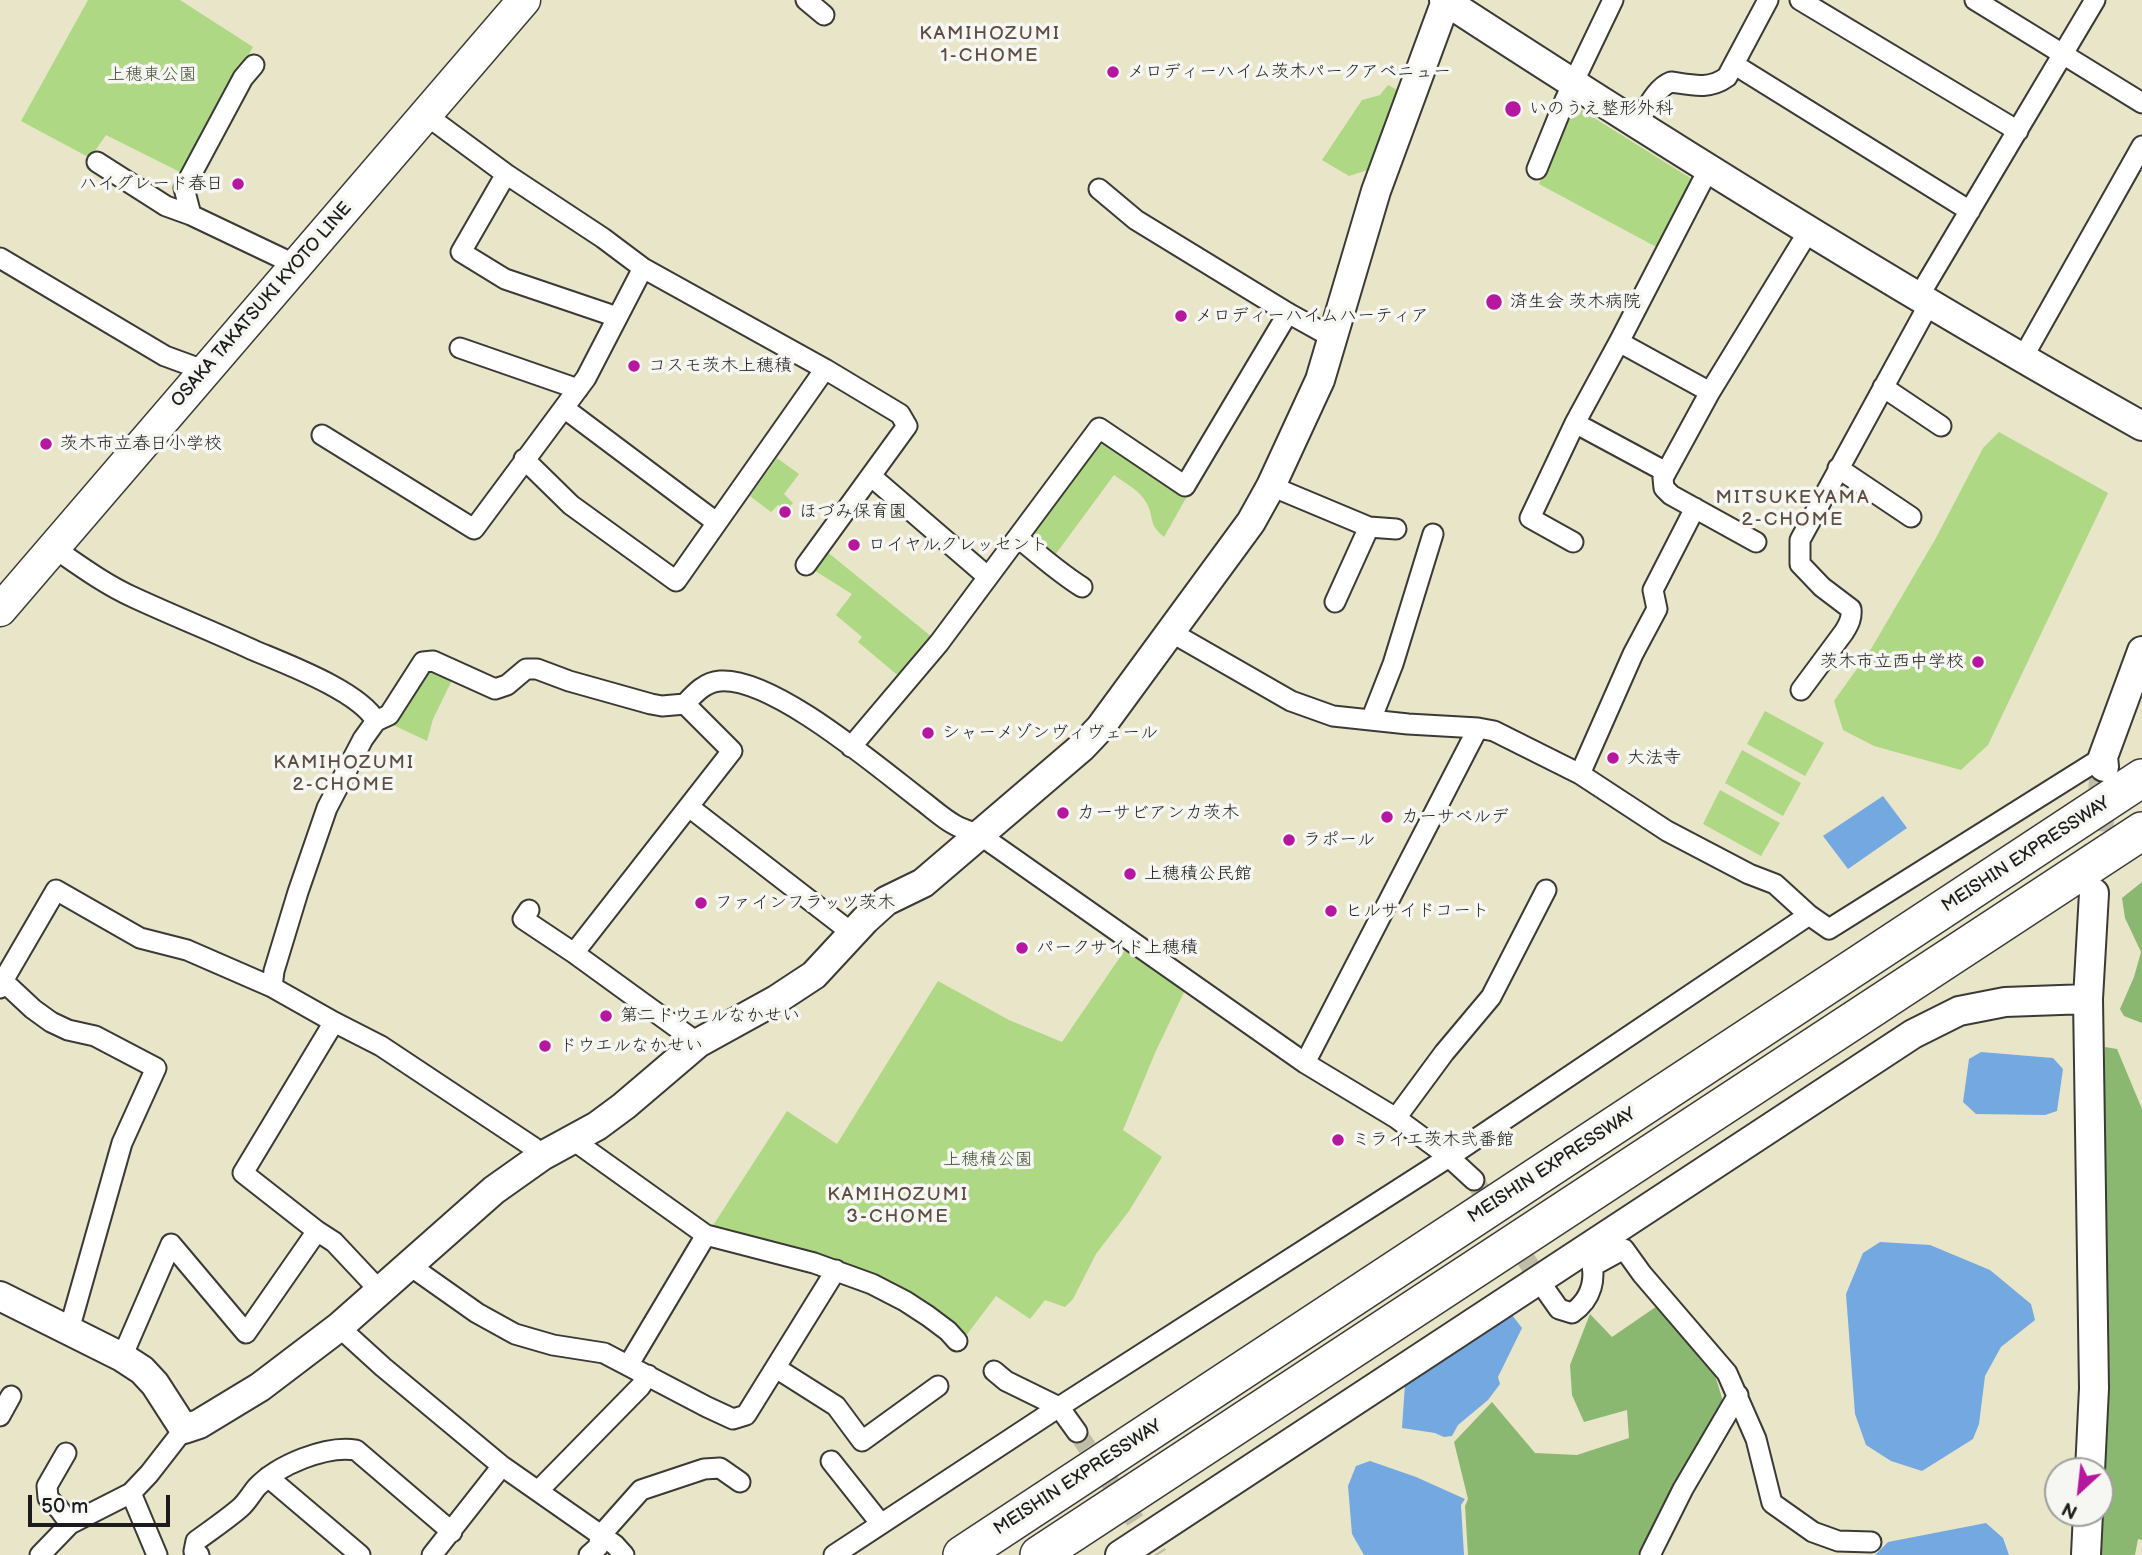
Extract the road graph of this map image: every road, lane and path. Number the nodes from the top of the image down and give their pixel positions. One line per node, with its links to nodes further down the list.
1 (524, 0): 15 (main road, OSAKA TAKATSUKI KYOTO LINE)
2 (806, 0): 9 (street)
3 (1445, 0): 13 (street); 33 (street)
4 (1613, 0): 13 (street)
5 (1768, 0): 12 (street)
6 (1800, 0): 17 (street)
7 (1975, 0): 10 (street)
8 (2095, 0): 10 (street)
9 (824, 15)
10 (2063, 54): 14 (street); 17 (street)
11 (254, 65): 25 (street)
12 (1735, 65): 16 (street); 24 (street)
13 (1574, 84): 16 (street); 20 (street)
14 (2142, 103)
15 (426, 115): 22 (street); 28 (main road, OSAKA TAKATSUKI KYOTO LINE)
16 (1637, 124): 21 (street)
17 (2018, 131): 24 (street)
18 (2142, 146): 36 (street)
19 (97, 162): 25 (street)
20 (1536, 169)
21 (1708, 170): 26 (street); 34 (street)
22 (506, 174): 29 (street); 32 (street)
23 (1099, 188): 31 (street)
24 (1970, 211): 30 (street)
25 (191, 215): 28 (street)
26 (1808, 232): 30 (street); 41 (street)
27 (0, 258): 38 (street)
28 (296, 265): 38 (main road, OSAKA TAKATSUKI KYOTO LINE)
29 (643, 268): 32 (street); 37 (street)
30 (1924, 300): 36 (street); 39 (street)
31 (1288, 313): 33 (street); 58 (street)
32 (617, 317): 40 (street)
33 (1333, 338): 51 (street)
34 (1619, 342): 41 (street); 43 (street)
35 (460, 348): 40 (street)
36 (2022, 359): 45 (street)
37 (825, 369): 50 (street); 54 (street)
38 (206, 371): 61 (main road, OSAKA TAKATSUKI KYOTO LINE)
39 (1883, 387): 44 (street); 48 (street)
40 (578, 389): 42 (street)
41 (1710, 392): 49 (street)
42 (564, 408): 47 (street); 54 (street)
43 (1576, 423): 49 (street); 59 (street)
44 (1941, 426)
45 (2142, 426)
46 (322, 435): 47 (street)
47 (524, 459): 54 (street)
48 (1838, 468): 53 (street); 69 (street)
49 (1666, 472): 52 (street)
50 (872, 477): 62 (street); 63 (street)
51 (1271, 486): 55 (street); 67 (street)
52 (1695, 508): 60 (street); 76 (street)
53 (1911, 517)
54 (716, 522)
55 (1369, 527): 56 (street); 65 (street)
56 (1396, 530)
57 (1433, 534): 71 (street)
58 (1018, 538): 63 (street); 64 (street)
59 (1573, 542)
60 (1756, 542)
61 (54, 548): 66 (main road, OSAKA TAKATSUKI KYOTO LINE); 72 (street)
62 (806, 565)
63 (988, 577): 74 (street)
64 (1082, 587)
65 (1335, 602)
66 (0, 610)
67 (1169, 632): 71 (street); 80 (street)
68 (2142, 651): 75 (street)
69 (1801, 690)
70 (685, 704): 72 (street); 74 (street); 78 (street)
71 (1371, 720): 73 (street)
72 (376, 721): 88 (street)
73 (1478, 728): 76 (street); 92 (street)
74 (851, 747): 80 (street)
75 (2104, 762): 84 (street)
76 (1580, 774): 84 (street)
77 (2142, 778): 141 (highway, MEISHIN EXPRESSWAY)
78 (689, 807): 85 (street); 86 (street)
79 (2142, 831): 142 (highway)
80 (980, 835): 85 (street); 92 (street)
81 (1546, 890): 93 (street)
82 (2094, 894): 89 (street)
83 (529, 910): 86 (street)
84 (1809, 915): 96 (street)
85 (852, 933): 91 (street)
86 (574, 953): 91 (street)
87 (1, 979): 88 (street); 107 (street)
88 (272, 987): 90 (street)
89 (2088, 999): 100 (street); 120 (street)
90 (334, 1023): 95 (street); 98 (street)
91 (698, 1042): 94 (street)
92 (1305, 1063): 93 (street)
93 (1396, 1118): 96 (street)
94 (573, 1140): 95 (street); 99 (street)
95 (542, 1156): 101 (street)
96 (1449, 1157): 97 (street); 116 (street)
97 (1474, 1180)
98 (317, 1231): 103 (street); 109 (street)
99 (706, 1234): 102 (street); 110 (street)
100 (1590, 1257): 104 (street); 115 (street); 143 (street)
101 (409, 1265): 103 (street); 110 (street)
102 (836, 1270): 108 (street); 111 (street)
103 (380, 1291): 106 (street)
104 (1547, 1292)
105 (0, 1296): 107 (street)
106 (339, 1327): 117 (street); 122 (street)
107 (69, 1331): 109 (street)
108 (957, 1342)
109 (122, 1357): 117 (street)
110 (629, 1364): 113 (street)
111 (776, 1368): 113 (street); 114 (street)
112 (994, 1371): 116 (street)
113 (648, 1375): 125 (street)
114 (938, 1386)
115 (1738, 1395): 132 (street); 144 (street)
116 (1059, 1407): 118 (street); 128 (street)
117 (184, 1429): 126 (street)
118 (1077, 1432)
119 (66, 1452): 127 (street)
120 (2091, 1457)
121 (831, 1461): 128 (street)
122 (502, 1466): 125 (street); 130 (street)
123 (268, 1477): 130 (street); 135 (street); 136 (street)
124 (740, 1482): 131 (street)
125 (538, 1491): 131 (street)
126 (131, 1493): 127 (street); 134 (street)
127 (70, 1524): 133 (street)
128 (881, 1524): 140 (street)
129 (2087, 1527): 145 (street)
130 (452, 1532): 137 (street)
131 (601, 1535): 138 (street); 139 (street)
132 (1871, 1542)
133 (40, 1555)
134 (158, 1555)
135 (199, 1555)
136 (360, 1555)
137 (432, 1555)
138 (589, 1555)
139 (624, 1555)
140 (834, 1555)
141 (962, 1555)
142 (1039, 1555)
143 (1120, 1555)
144 (1650, 1555)
145 (2086, 1555)

